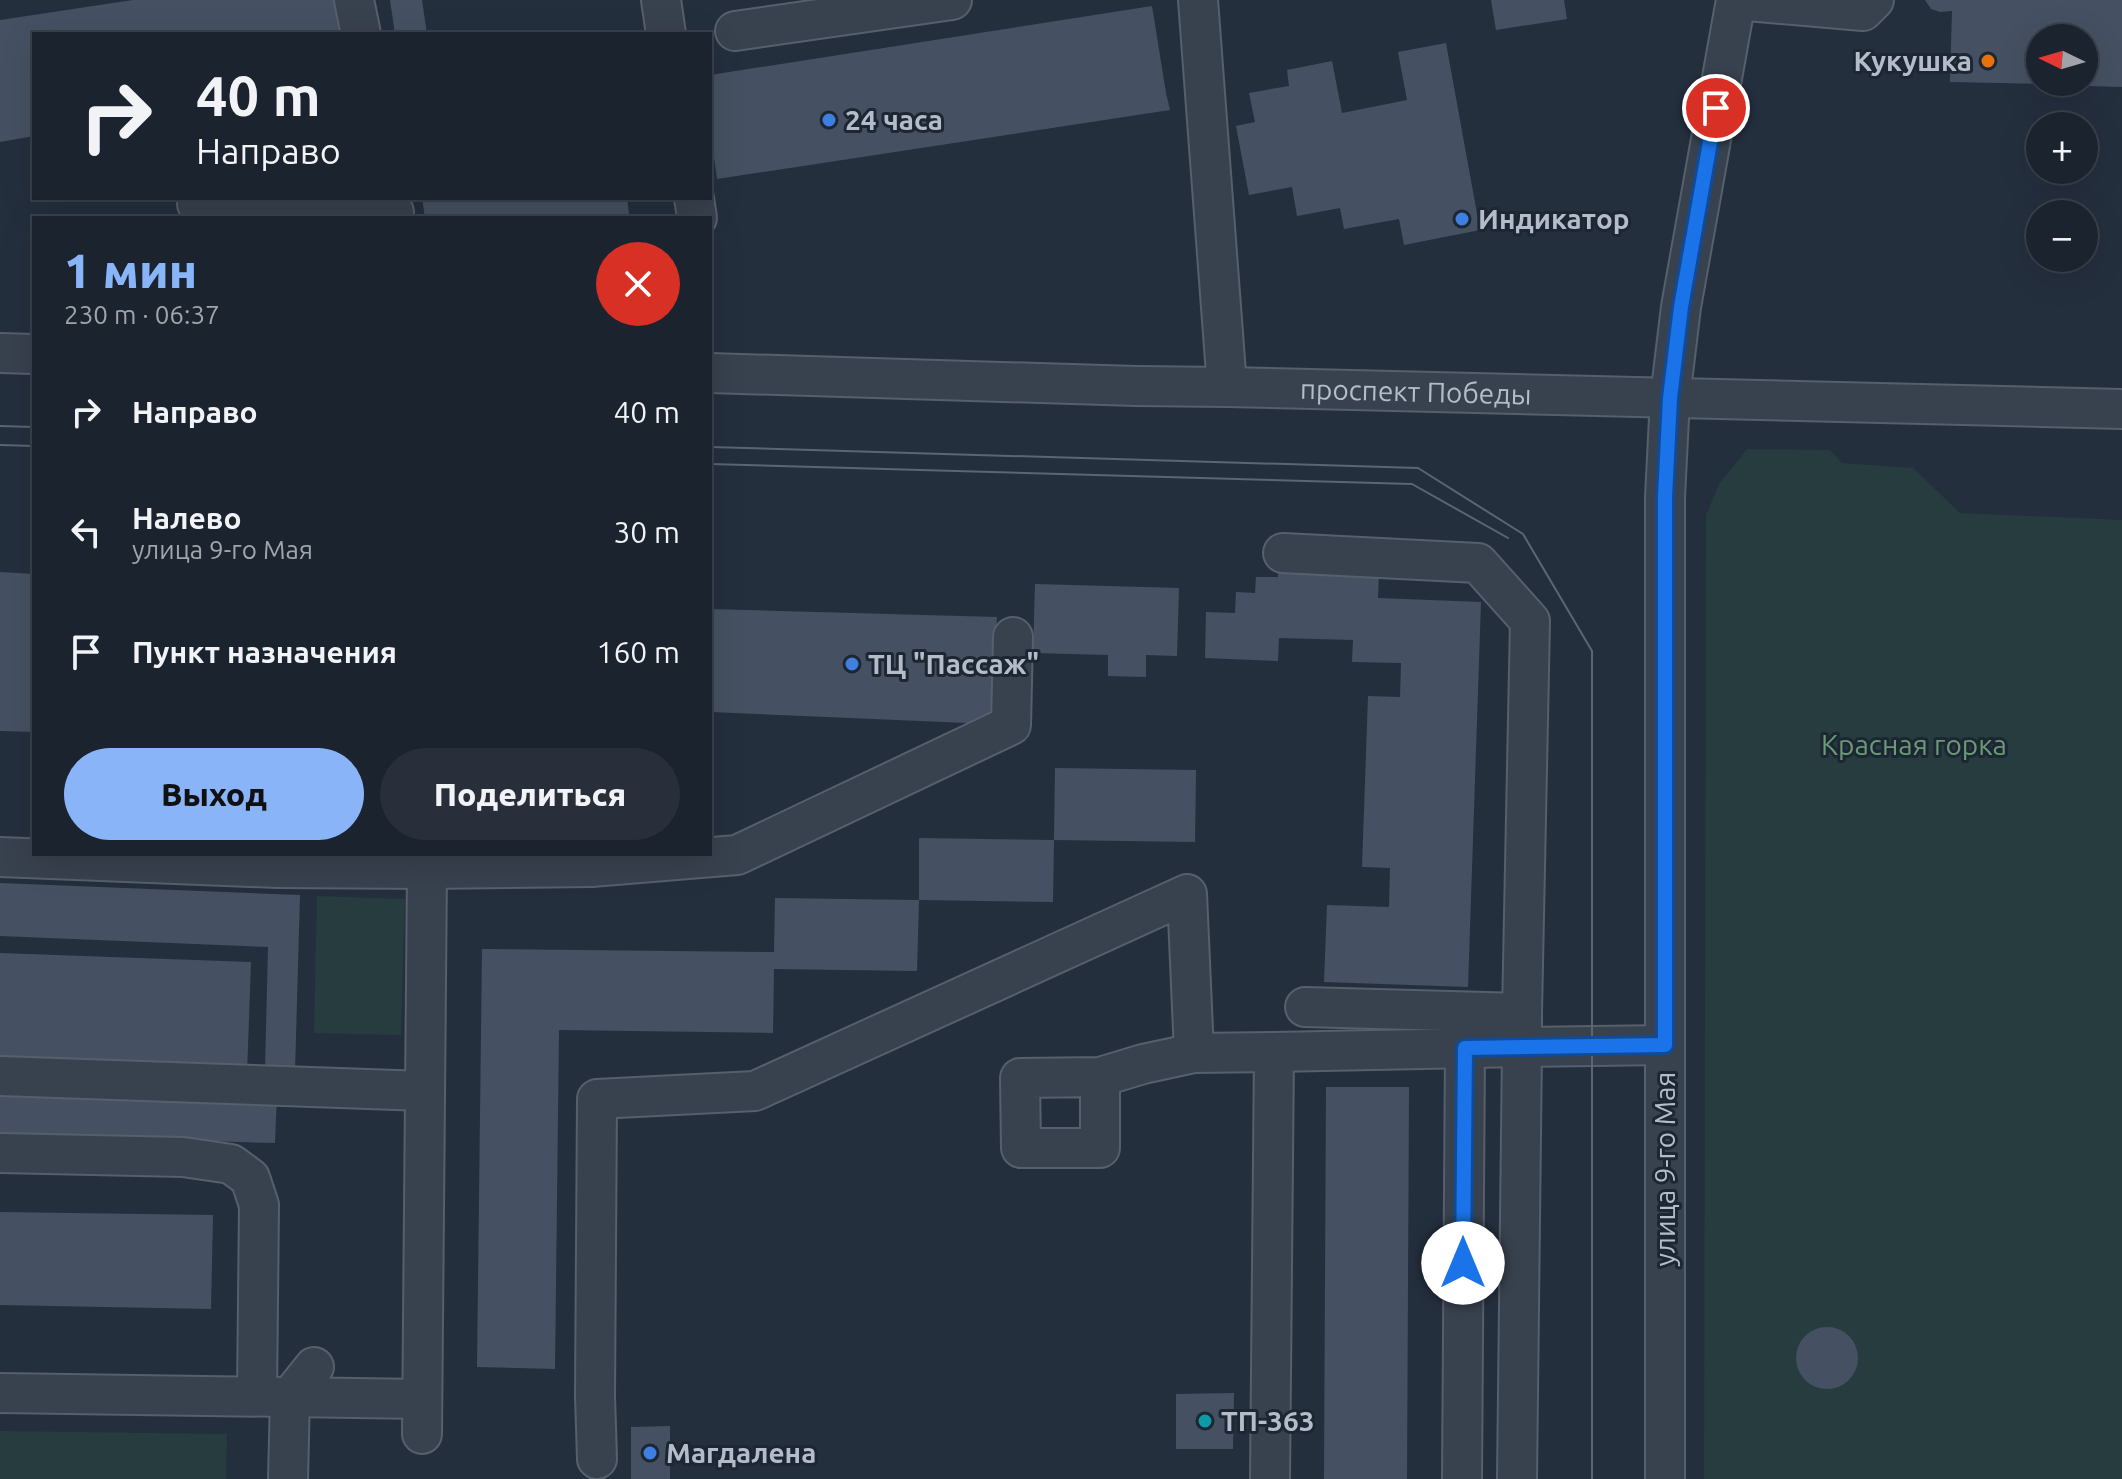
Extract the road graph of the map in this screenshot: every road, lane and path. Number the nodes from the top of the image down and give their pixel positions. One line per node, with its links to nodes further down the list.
1 (354, 0): 8 (street)
2 (661, 0): 9 (street)
3 (952, 0): 7 (street)
4 (1198, 0): 15 (street)
5 (1736, 0): 6 (street); 16 (street, улица 9-го Мая)
6 (1874, 0)
7 (735, 31)
8 (361, 32)
9 (666, 32)
10 (197, 204): 11 (street)
11 (394, 209)
12 (0, 353): 13 (street)
13 (32, 354)
14 (712, 373): 15 (street, проспект Победы)
15 (1227, 387): 16 (street, проспект Победы)
16 (1670, 398): 17 (street, проспект Победы); 26 (street, улица 9-го Мая)
17 (2122, 409)
18 (1283, 553): 25 (street)
19 (1013, 637): 22 (street)
20 (0, 857): 21 (street)
21 (277, 861): 23 (street)
22 (591, 861): 23 (street)
23 (427, 869): 32 (street)
24 (1305, 1007): 25 (street)
25 (1522, 1030): 26 (street); 27 (street); 41 (street)
26 (1665, 1045): 42 (street, улица 9-го Мая)
27 (1465, 1048): 28 (street); 40 (street)
28 (1274, 1052): 29 (street); 39 (street)
29 (1194, 1053): 31 (street); 37 (street)
30 (0, 1076): 32 (street)
31 (1100, 1077)
32 (425, 1091): 36 (street)
33 (0, 1153): 36 (street)
34 (314, 1367): 36 (street)
35 (0, 1393): 36 (street)
36 (274, 1396): 38 (street)
37 (597, 1459)
38 (288, 1479)
39 (1270, 1479)
40 (1462, 1479)
41 (1517, 1479)
42 (1665, 1479)

